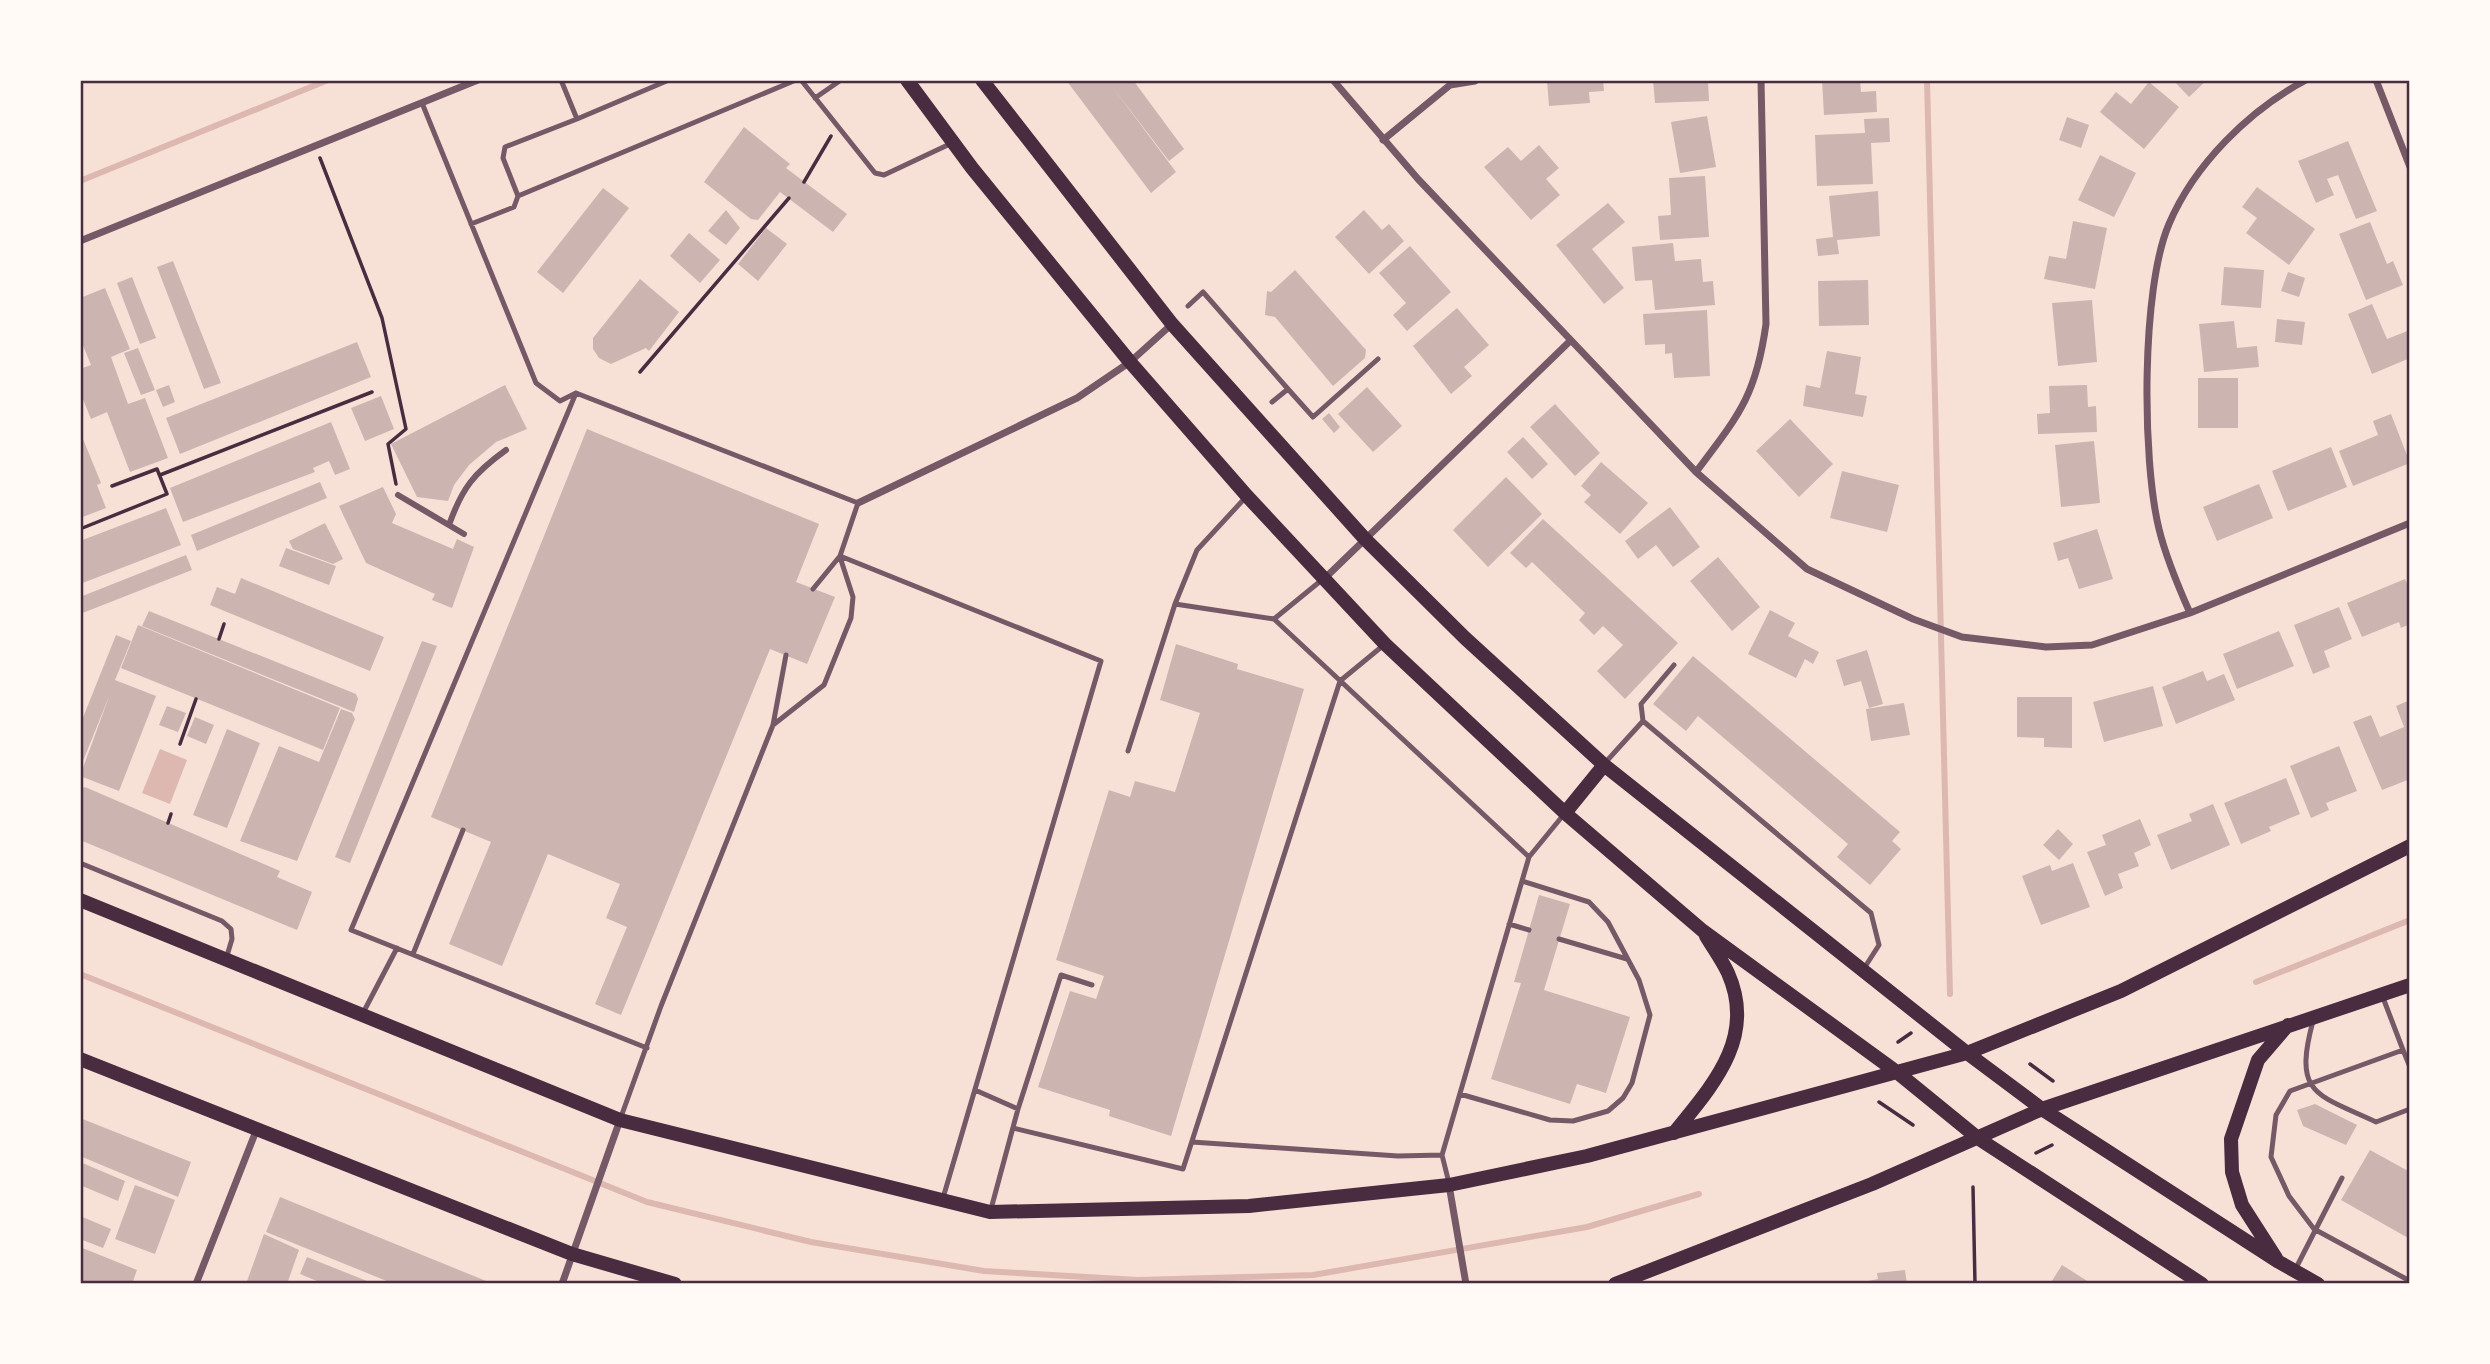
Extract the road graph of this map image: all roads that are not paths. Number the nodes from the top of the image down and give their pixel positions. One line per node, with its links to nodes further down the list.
1 (478, 80): 14 (street)
2 (561, 80): 15 (lane)
3 (669, 80): 15 (lane)
4 (799, 80): 13 (lane); 19 (lane)
5 (841, 80): 13 (lane)
6 (907, 80): 17 (main road)
7 (982, 80): 23 (main road)
8 (1334, 80): 16 (street)
9 (1761, 80): 31 (street)
10 (2305, 80): 43 (street)
11 (2376, 80): 18 (street)
12 (1475, 81): 16 (street)
13 (815, 98): 17 (lane)
14 (422, 103): 20 (lane); 21 (street)
15 (577, 119): 19 (lane)
16 (1383, 140): 24 (street)
17 (953, 142): 26 (main road)
18 (2410, 167)
19 (518, 195): 20 (lane)
20 (471, 224): 28 (lane)
21 (80, 241)
22 (1188, 306): 27 (lane)
23 (1172, 324): 26 (street); 38 (main road)
24 (1569, 342): 31 (street); 38 (street)
25 (1378, 359): 27 (lane)
26 (1130, 362): 33 (main road); 34 (street)
27 (1288, 389): 29 (lane)
28 (576, 393): 34 (lane); 64 (lane)
29 (1272, 402)
30 (506, 450): 36 (street)
31 (1696, 472): 43 (street)
32 (398, 495): 36 (street)
33 (1247, 496): 40 (main road); 42 (lane)
34 (858, 503): 39 (lane)
35 (2410, 523): 43 (street)
36 (449, 525): 37 (street)
37 (464, 534)
38 (1365, 540): 40 (street); 52 (main road)
39 (840, 556): 41 (lane); 50 (lane); 82 (lane)
40 (1324, 579): 44 (lane); 45 (main road)
41 (813, 589)
42 (1175, 604): 44 (lane); 51 (lane)
43 (2190, 613)
44 (1274, 619): 48 (lane)
45 (1385, 644): 48 (lane); 53 (main road)
46 (786, 656): 50 (lane)
47 (1674, 665): 49 (lane)
48 (1340, 681): 56 (lane); 92 (lane)
49 (1643, 721): 52 (lane); 68 (lane)
50 (773, 725): 75 (lane)
51 (1128, 751)
52 (1604, 765): 53 (main road); 68 (main road)
53 (1565, 813): 56 (lane); 62 (main road)
54 (463, 830): 65 (lane)
55 (2410, 846): 77 (main road)
56 (1529, 856): 58 (lane)
57 (80, 863): 66 (lane)
58 (1521, 881): 60 (lane); 67 (lane)
59 (80, 900): 66 (main road)
60 (1509, 924): 61 (lane); 83 (lane)
61 (1529, 930)
62 (1703, 931): 80 (main road); 90 (main road)
63 (1559, 939): 67 (lane)
64 (397, 948): 65 (lane); 72 (lane)
65 (413, 954): 75 (lane)
66 (226, 959): 72 (main road)
67 (1628, 959): 83 (lane)
68 (1863, 970): 77 (main road)
69 (1092, 985): 84 (lane)
70 (2410, 985): 71 (main road)
71 (2382, 995): 73 (main road); 76 (lane)
72 (363, 1013): 87 (main road)
73 (2314, 1016): 74 (main road); 81 (lane)
74 (2288, 1025): 86 (main road); 100 (main road)
75 (646, 1048): 87 (lane)
76 (2403, 1050): 79 (lane); 81 (lane)
77 (1966, 1052): 80 (main road); 86 (main road)
78 (80, 1059): 89 (main road)
79 (2410, 1067)
80 (1898, 1073): 90 (main road); 91 (main road)
81 (2307, 1082): 85 (lane); 98 (lane)
82 (975, 1090): 84 (lane); 96 (lane)
83 (1460, 1094): 93 (lane)
84 (1018, 1109): 88 (lane)
85 (2410, 1109)
86 (2042, 1110): 91 (main road); 100 (main road)
87 (620, 1120): 96 (main road); 99 (street)
88 (1013, 1128): 92 (lane); 97 (lane)
89 (256, 1131): 99 (main road); 103 (street)
90 (1674, 1133): 95 (main road)
91 (1979, 1139): 107 (main road); 108 (main road)
92 (1192, 1142): 93 (lane)
93 (1442, 1155): 95 (lane)
94 (2342, 1178): 98 (lane)
95 (1449, 1185): 97 (main road); 106 (street)
96 (943, 1201): 97 (main road)
97 (990, 1212)
98 (2314, 1229): 101 (lane); 102 (lane)
99 (572, 1254): 104 (street); 105 (main road)
100 (2279, 1262): 101 (main road)
101 (2295, 1271): 109 (main road)
102 (2410, 1281)
103 (196, 1283)
104 (562, 1283)
105 (675, 1283)
106 (1466, 1283)
107 (1615, 1283)
108 (2202, 1283)
109 (2318, 1283)

